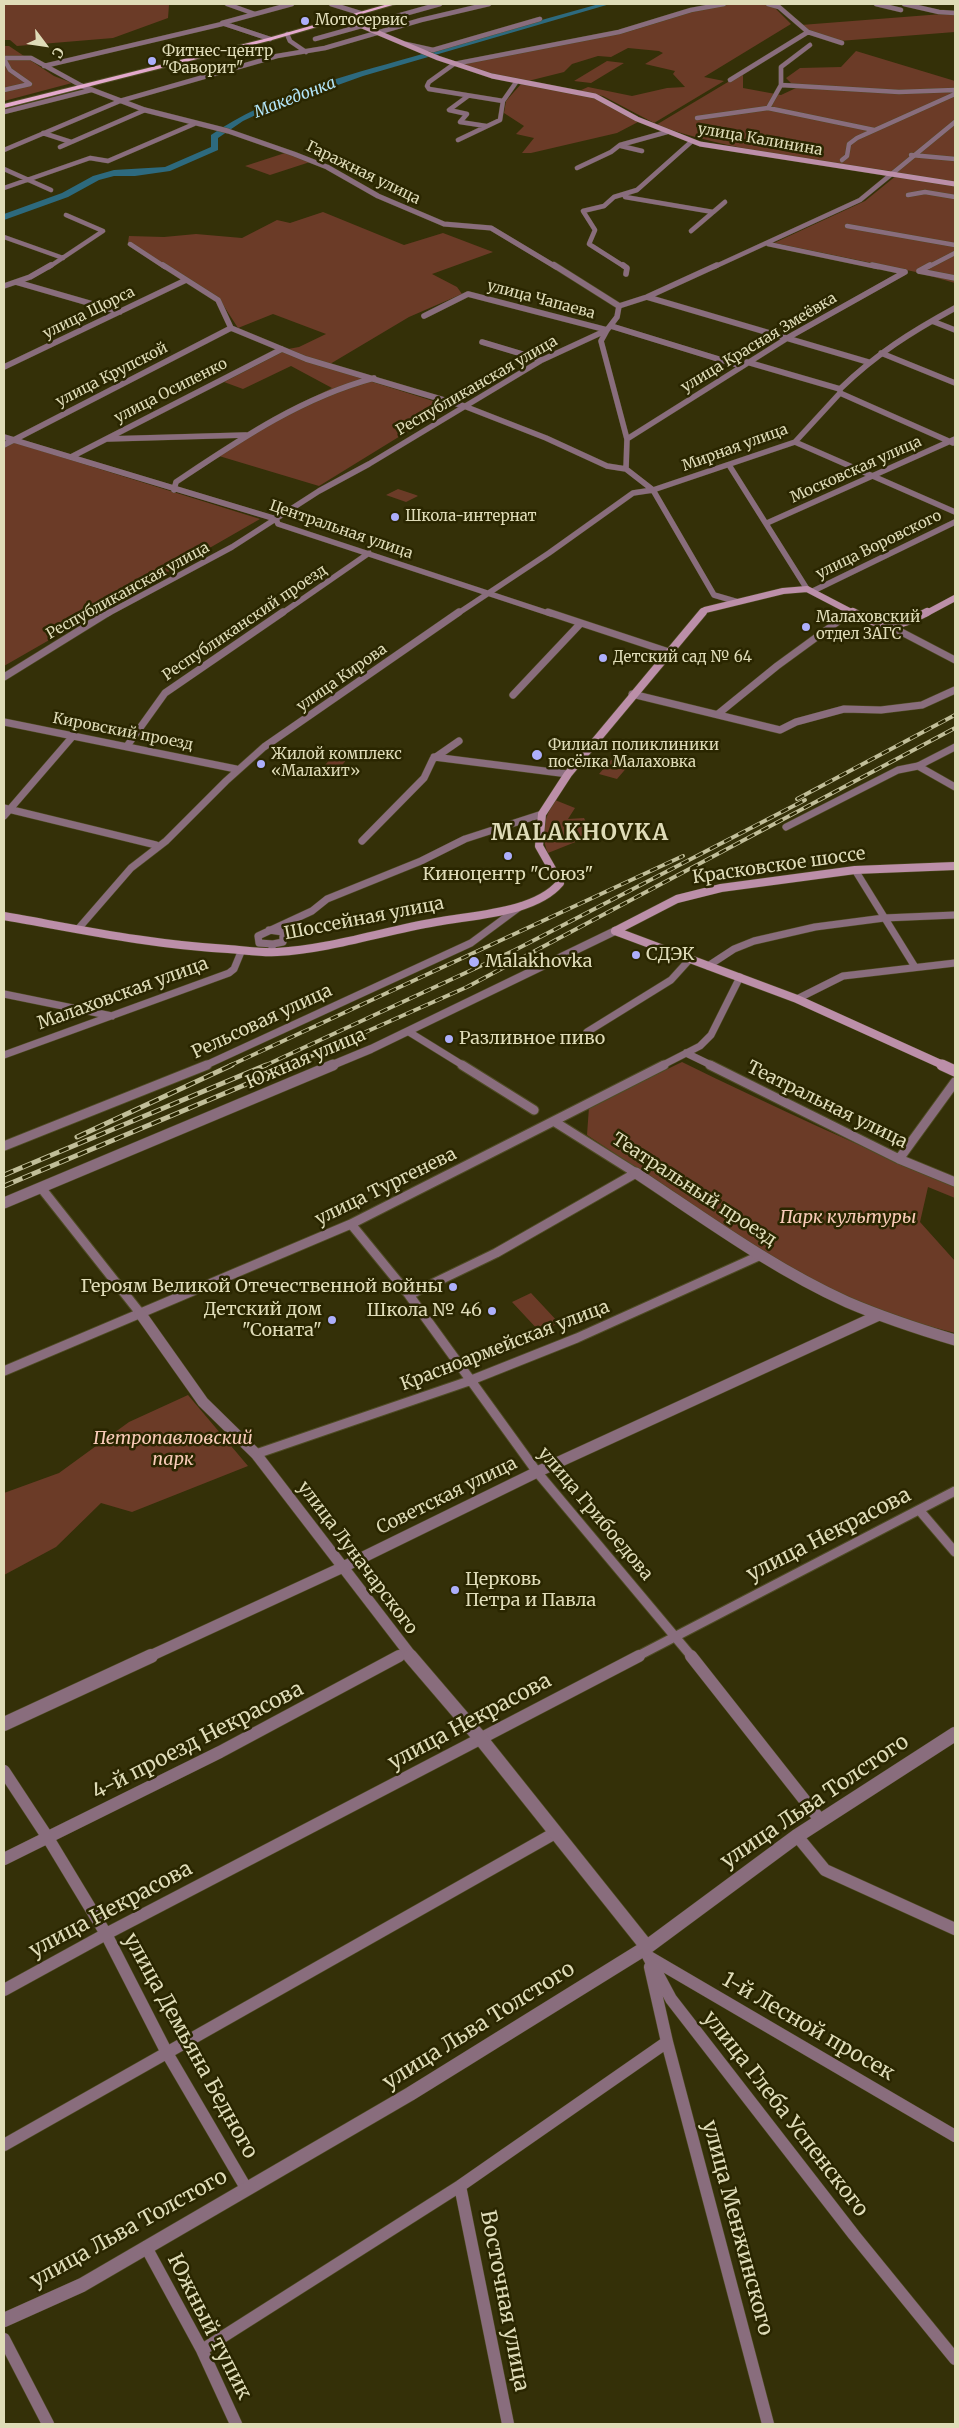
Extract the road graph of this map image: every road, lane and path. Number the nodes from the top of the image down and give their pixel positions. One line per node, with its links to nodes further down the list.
1 (227, 4): 14 (street)
2 (292, 4): 14 (street)
3 (331, 4): 12 (street)
4 (393, 4): 12 (main road)
5 (440, 4): 18 (street)
6 (489, 4): 20 (street)
7 (724, 4): 29 (street)
8 (768, 4): 19 (street)
9 (876, 4): 11 (street)
10 (904, 4): 13 (street)
11 (901, 10)
12 (360, 13): 15 (main road)
13 (955, 13)
14 (255, 14): 17 (street)
15 (343, 18): 18 (main road, улица Калинина); 21 (main road)
16 (540, 19): 25 (street)
17 (222, 23): 22 (street); 30 (street)
18 (358, 26): 20 (main road, улица Калинина); 23 (street)
19 (808, 32): 24 (street); 31 (street)
20 (381, 33): 25 (main road, улица Калинина); 27 (street)
21 (287, 34): 22 (main road); 27 (street)
22 (270, 39): 34 (main road)
23 (315, 39)
24 (842, 43)
25 (406, 44): 29 (main road, улица Калинина)
26 (810, 45): 33 (street)
27 (306, 52): 39 (street)
28 (4, 58): 30 (street); 35 (street)
29 (454, 64): 32 (main road, улица Калинина); 38 (street)
30 (44, 66): 34 (street)
31 (730, 80)
32 (517, 81): 40 (street); 50 (main road, улица Калинина)
33 (781, 85): 37 (street); 42 (street)
34 (82, 86): 36 (street, Гаражная улица); 41 (main road)
35 (4, 90)
36 (91, 90): 39 (street, Гаражная улица); 44 (street)
37 (955, 92): 49 (street)
38 (468, 96): 40 (street); 48 (street)
39 (120, 101): 43 (street, Гаражная улица); 51 (street)
40 (503, 101): 48 (street)
41 (4, 106)
42 (768, 108): 45 (street); 49 (street)
43 (145, 110): 47 (street, Гаражная улица); 53 (street)
44 (4, 112)
45 (698, 118)
46 (955, 122): 59 (street)
47 (194, 124): 65 (street); 90 (street, Гаражная улица)
48 (491, 126): 52 (street)
49 (874, 130): 61 (street)
50 (667, 132): 54 (main road, улица Калинина); 55 (street)
51 (43, 133): 53 (street); 57 (street)
52 (458, 140)
53 (71, 142): 56 (street)
54 (691, 142): 64 (main road, улица Калинина); 70 (street)
55 (620, 145): 58 (street); 62 (street)
56 (60, 147)
57 (4, 150)
58 (642, 151)
59 (911, 155): 60 (street); 64 (street)
60 (955, 159)
61 (842, 160)
62 (577, 168)
63 (4, 169): 65 (street)
64 (892, 174): 66 (main road, улица Калинина); 79 (street)
65 (30, 179): 67 (street); 68 (street)
66 (955, 184)
67 (4, 188)
68 (51, 190)
69 (908, 195): 71 (street)
70 (617, 196): 73 (street); 83 (street)
71 (955, 197)
72 (725, 202): 73 (street)
73 (713, 212): 76 (street)
74 (66, 216): 82 (street)
75 (848, 226): 80 (street)
76 (691, 231)
77 (4, 237): 82 (street)
78 (130, 244): 85 (street)
79 (768, 244): 89 (street); 98 (street, улица Красная Змеёвка)
80 (955, 245)
81 (955, 253): 84 (street)
82 (64, 258): 87 (street)
83 (626, 274)
84 (955, 278)
85 (186, 280): 92 (street, улица Щорса); 95 (street)
86 (4, 281): 87 (street)
87 (15, 283): 88 (street); 92 (street)
88 (4, 286)
89 (647, 297): 90 (street); 98 (street)
90 (619, 306): 96 (street)
91 (955, 308): 94 (street, Мирная улица)
92 (120, 312): 106 (street, улица Щорса)
93 (424, 316): 96 (street, улица Чапаева)
94 (932, 321): 97 (street); 101 (street, Мирная улица)
95 (231, 328): 100 (street); 115 (street, улица Крупской)
96 (609, 328): 102 (street, Республиканская улица); 105 (street, улица Чапаева); 114 (street)
97 (955, 330)
98 (789, 337): 103 (street, улица Красная Змеёвка); 104 (street)
99 (482, 342): 102 (street)
100 (282, 348): 107 (street); 113 (street, улица Осипенко)
101 (881, 353): 104 (street, Мирная улица); 108 (street)
102 (542, 360): 110 (street, Республиканская улица)
103 (747, 362): 105 (street, улица Красная Змеёвка); 109 (street)
104 (868, 362): 109 (street, Мирная улица)
105 (741, 366): 114 (street, улица Красная Змеёвка)
106 (4, 367)
107 (375, 378): 110 (street); 111 (street)
108 (955, 383)
109 (840, 391): 116 (street, Мирная улица); 117 (street)
110 (464, 406): 121 (street); 126 (street, Республиканская улица)
111 (247, 435): 113 (street); 123 (street)
112 (4, 437): 115 (street, Центральная улица)
113 (104, 439): 119 (street, улица Осипенко)
114 (627, 439): 121 (street)
115 (14, 440): 118 (street, улица Крупской); 119 (street, Центральная улица)
116 (795, 442): 120 (street, Мирная улица); 122 (street)
117 (953, 442): 122 (street, Московская улица)
118 (4, 445)
119 (71, 457): 123 (street, Центральная улица)
120 (729, 465): 124 (street, Мирная улица); 128 (street)
121 (626, 469): 124 (street)
122 (873, 475): 125 (street); 128 (street, Московская улица)
123 (174, 490): 126 (street, Центральная улица)
124 (654, 490): 131 (street, улица Кирова); 132 (street)
125 (955, 512)
126 (276, 519): 129 (street, Центральная улица); 141 (street, Республиканская улица)
127 (955, 522): 130 (street, улица Воровского)
128 (766, 523): 130 (street)
129 (369, 553): 131 (street, Центральная улица); 149 (street, Республиканский проезд)
130 (810, 590): 134 (main road); 136 (main road)
131 (488, 592): 137 (street, Центральная улица); 153 (street, улица Кирова)
132 (716, 597): 134 (street); 135 (street)
133 (955, 598): 138 (main road)
134 (738, 602): 135 (main road)
135 (705, 610): 139 (main road)
136 (851, 612): 138 (main road); 145 (street)
137 (580, 624): 139 (street, Центральная улица); 144 (street)
138 (890, 626): 140 (street)
139 (669, 652): 143 (main road)
140 (955, 660)
141 (4, 677)
142 (955, 690): 145 (street)
143 (632, 694): 145 (street); 154 (main road)
144 (513, 696)
145 (718, 714)
146 (4, 722): 147 (street, Кировский проезд)
147 (73, 736): 149 (street, Кировский проезд); 156 (street)
148 (459, 741): 151 (street)
149 (127, 746): 153 (street, Кировский проезд)
150 (955, 747): 152 (street)
151 (434, 757): 154 (street); 160 (street)
152 (918, 766): 155 (street); 159 (street)
153 (236, 769): 161 (street, улица Кирова)
154 (568, 774): 157 (main road)
155 (955, 787)
156 (7, 809): 158 (street); 161 (street)
157 (542, 814): 164 (main road, Шоссейная улица); 169 (street)
158 (4, 816)
159 (786, 827)
160 (362, 841)
161 (156, 845): 168 (street, улица Кирова)
162 (955, 866): 163 (main road, Красковское шоссе)
163 (855, 870): 167 (street); 170 (main road, Красковское шоссе)
164 (523, 905): 171 (main road, Шоссейная улица); 189 (street, Рельсовая улица)
165 (955, 915): 167 (street)
166 (4, 916): 168 (main road, Шоссейная улица)
167 (884, 918): 175 (street); 176 (street)
168 (78, 929): 172 (main road, Шоссейная улица)
169 (266, 931): 171 (street); 171 (street)
170 (615, 931): 173 (main road); 181 (street, Южная улица)
171 (272, 948): 172 (main road, Шоссейная улица)
172 (241, 952): 180 (street, Малаховская улица)
173 (690, 959): 175 (main road); 182 (street)
174 (955, 963): 176 (street)
175 (708, 966): 177 (main road)
176 (915, 967): 179 (street)
177 (740, 977): 179 (main road); 183 (street, улица Тургенева)
178 (4, 994): 180 (street)
179 (797, 999): 185 (main road)
180 (112, 1016): 184 (street, Малаховская улица)
181 (408, 1032): 187 (street); 193 (street, Южная улица)
182 (586, 1032)
183 (686, 1053): 188 (street, улица Тургенева); 190 (street, Театральная улица)
184 (4, 1055)
185 (954, 1069)
186 (955, 1082): 190 (street)
187 (534, 1110)
188 (555, 1122): 191 (street, Театральный проезд); 195 (street, улица Тургенева)
189 (4, 1146)
190 (900, 1159): 192 (street, Театральная улица)
191 (636, 1173): 196 (street, Театральный проезд); 197 (street)
192 (955, 1182)
193 (42, 1189): 194 (street, Южная улица); 198 (street, улица Луначарского)
194 (4, 1204)
195 (351, 1224): 197 (street, улица Грибоедова); 198 (street, улица Тургенева)
196 (761, 1255): 199 (street, Театральный проезд); 202 (street, Красноармейская улица)
197 (409, 1294): 202 (street, улица Грибоедова)
198 (140, 1313): 201 (street, улица Тургенева); 203 (street, улица Луначарского)
199 (879, 1315): 200 (street, Театральный проезд); 204 (street, Советская улица)
200 (955, 1340)
201 (4, 1371)
202 (469, 1381): 203 (street, Красноармейская улица); 204 (street, улица Грибоедова)
203 (256, 1454): 208 (street, улица Луначарского)
204 (537, 1472): 208 (street, Советская улица); 209 (street, улица Грибоедова)
205 (955, 1491): 206 (street, улица Некрасова)
206 (920, 1511): 207 (street); 209 (street, улица Некрасова)
207 (955, 1552)
208 (341, 1568): 210 (street, улица Луначарского); 211 (street, Советская улица)
209 (675, 1636): 213 (street, улица Некрасова); 215 (street, улица Грибоедова)
210 (407, 1652): 213 (street, улица Луначарского); 218 (street, 4-й проезд Некрасова)
211 (4, 1724)
212 (955, 1734): 215 (street, улица Льва Толстого)
213 (481, 1739): 216 (street, улица Луначарского); 221 (street, улица Некрасова)
214 (4, 1771): 218 (street, улица Демьяна Бедного)
215 (821, 1821): 217 (street, улица Льва Толстого)
216 (555, 1833): 222 (street, улица Луначарского); 225 (street)
217 (797, 1836): 220 (street); 222 (street, улица Льва Толстого)
218 (48, 1838): 219 (street, 4-й проезд Некрасова); 221 (street, улица Демьяна Бедного)
219 (4, 1859)
220 (955, 1929)
221 (106, 1934): 223 (street, улица Некрасова); 225 (street, улица Демьяна Бедного)
222 (647, 1952): 224 (street); 226 (street, 1-й Лесной просек); 229 (street, улица Льва Толстого); 234 (street, улица Глеба Успенского)
223 (4, 1990)
224 (667, 2042): 228 (street); 238 (street, улица Менжинского)
225 (167, 2054): 227 (street); 229 (street, улица Демьяна Бедного)
226 (955, 2136)
227 (4, 2146)
228 (460, 2186): 233 (street); 237 (street, Восточная улица)
229 (246, 2188): 230 (street, улица Льва Толстого)
230 (146, 2247): 231 (street, улица Льва Толстого); 233 (street, Южный тупик)
231 (4, 2320)
232 (4, 2339): 235 (street)
233 (202, 2350): 236 (street, Южный тупик)
234 (955, 2359)
235 (48, 2424)
236 (236, 2424)
237 (508, 2424)
238 (768, 2424)

